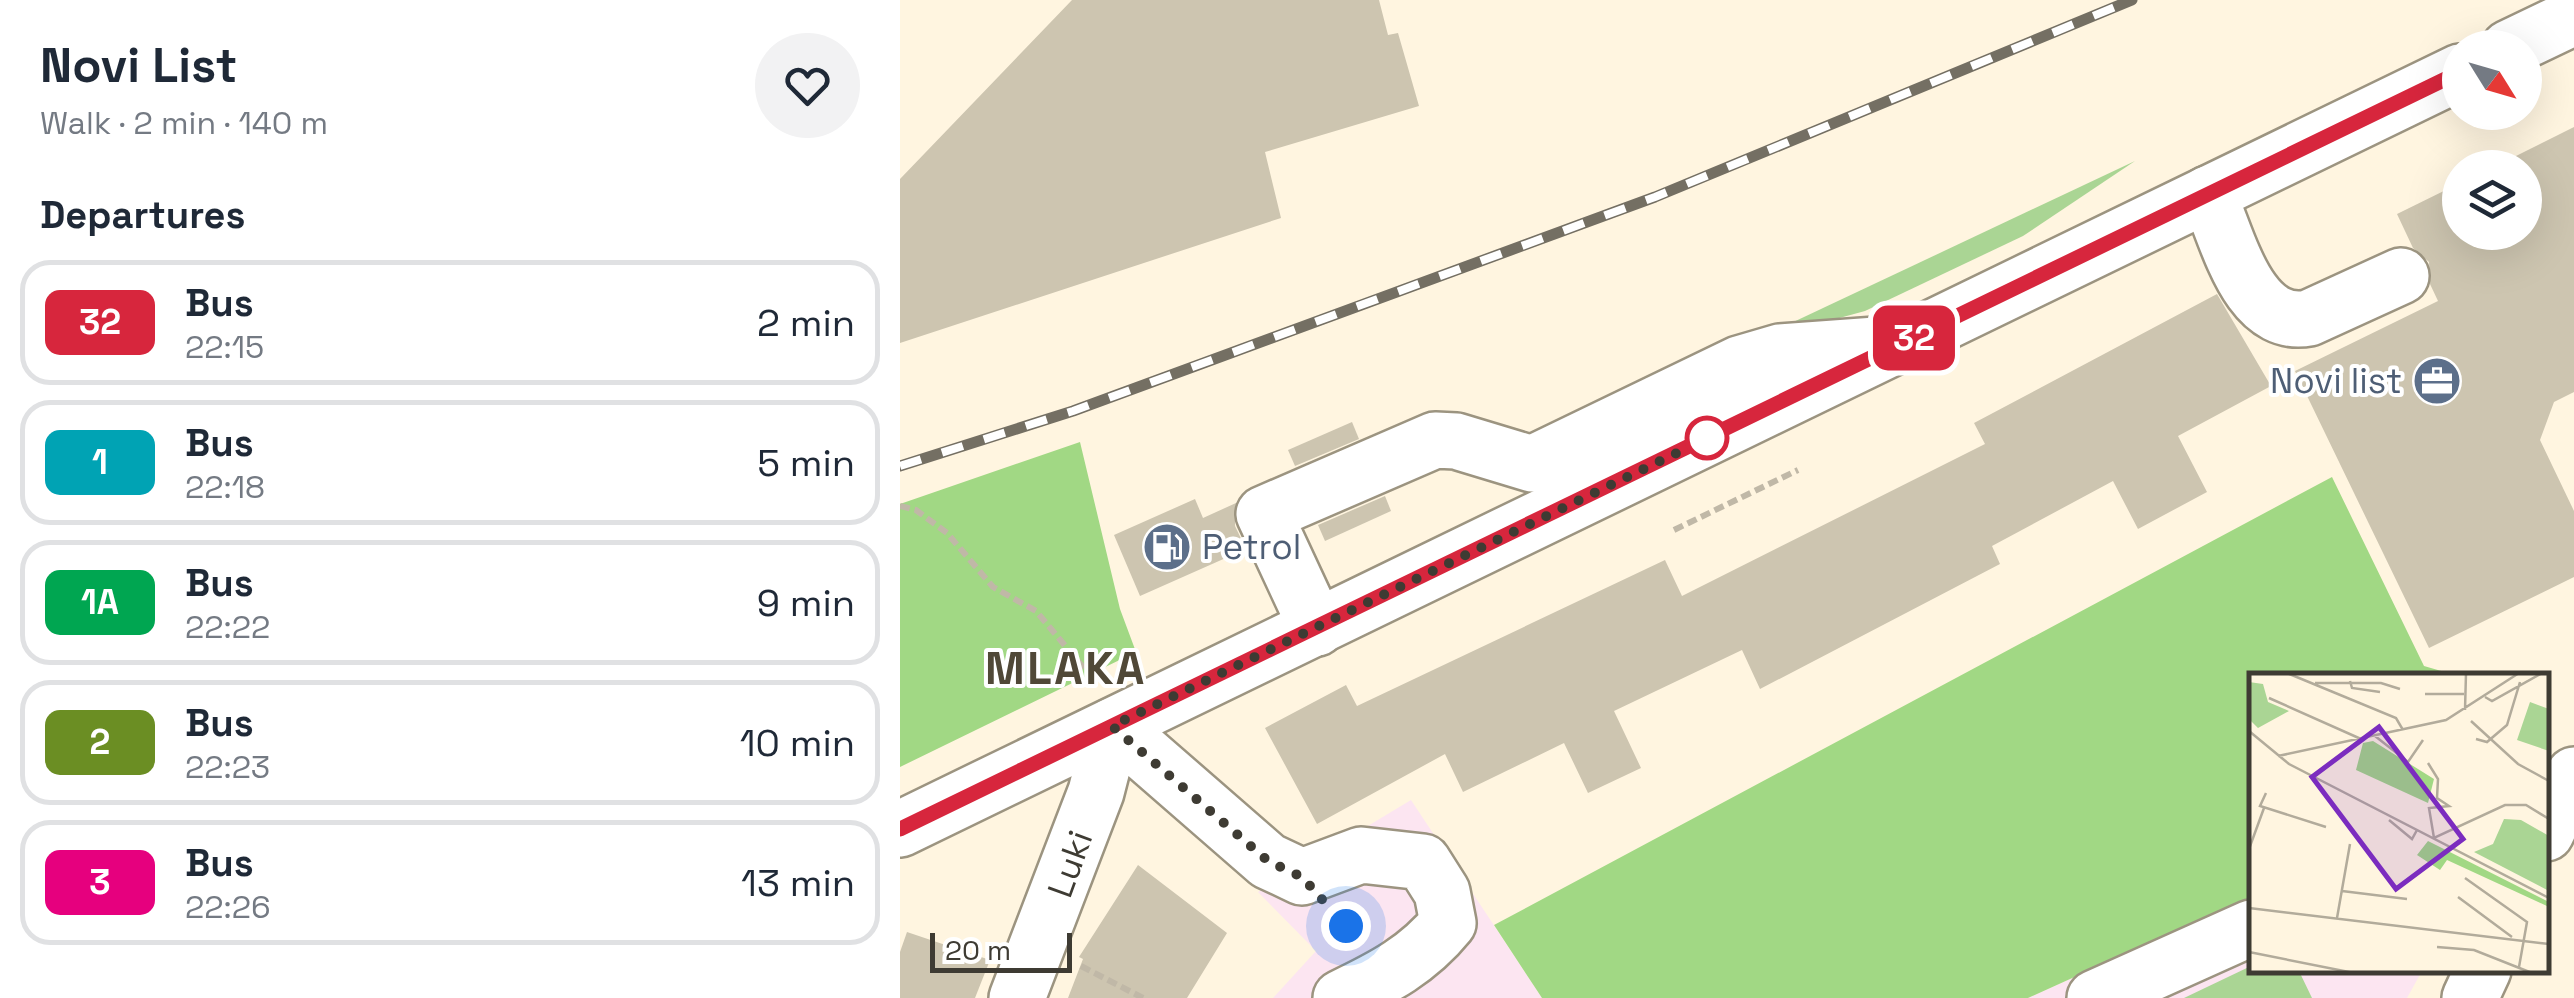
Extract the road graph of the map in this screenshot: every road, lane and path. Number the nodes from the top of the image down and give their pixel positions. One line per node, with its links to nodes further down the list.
1 (2574, 17): 2 (main road)
2 (2542, 32)
3 (2442, 81): 4 (main road)
4 (2208, 194): 5 (main road); 6 (main road)
5 (2401, 276)
6 (1904, 343): 10 (main road); 10 (main road)
7 (1798, 470): 9 (path)
8 (900, 506): 11 (path)
9 (1674, 530)
10 (1317, 628): 11 (main road)
11 (1103, 703): 14 (main road); 15 (main road); 17 (main road, Luki)
12 (2574, 775): 13 (main road)
13 (2549, 828)
14 (900, 829)
15 (1302, 877): 19 (path); 19 (main road)
16 (2249, 929): 23 (main road)
17 (1040, 945): 20 (main road, Luki); 21 (path)
18 (2481, 973): 24 (main road)
19 (1391, 974): 22 (main road)
20 (1017, 998)
21 (1143, 998)
22 (1341, 998)
23 (2095, 998)
24 (2470, 998)

